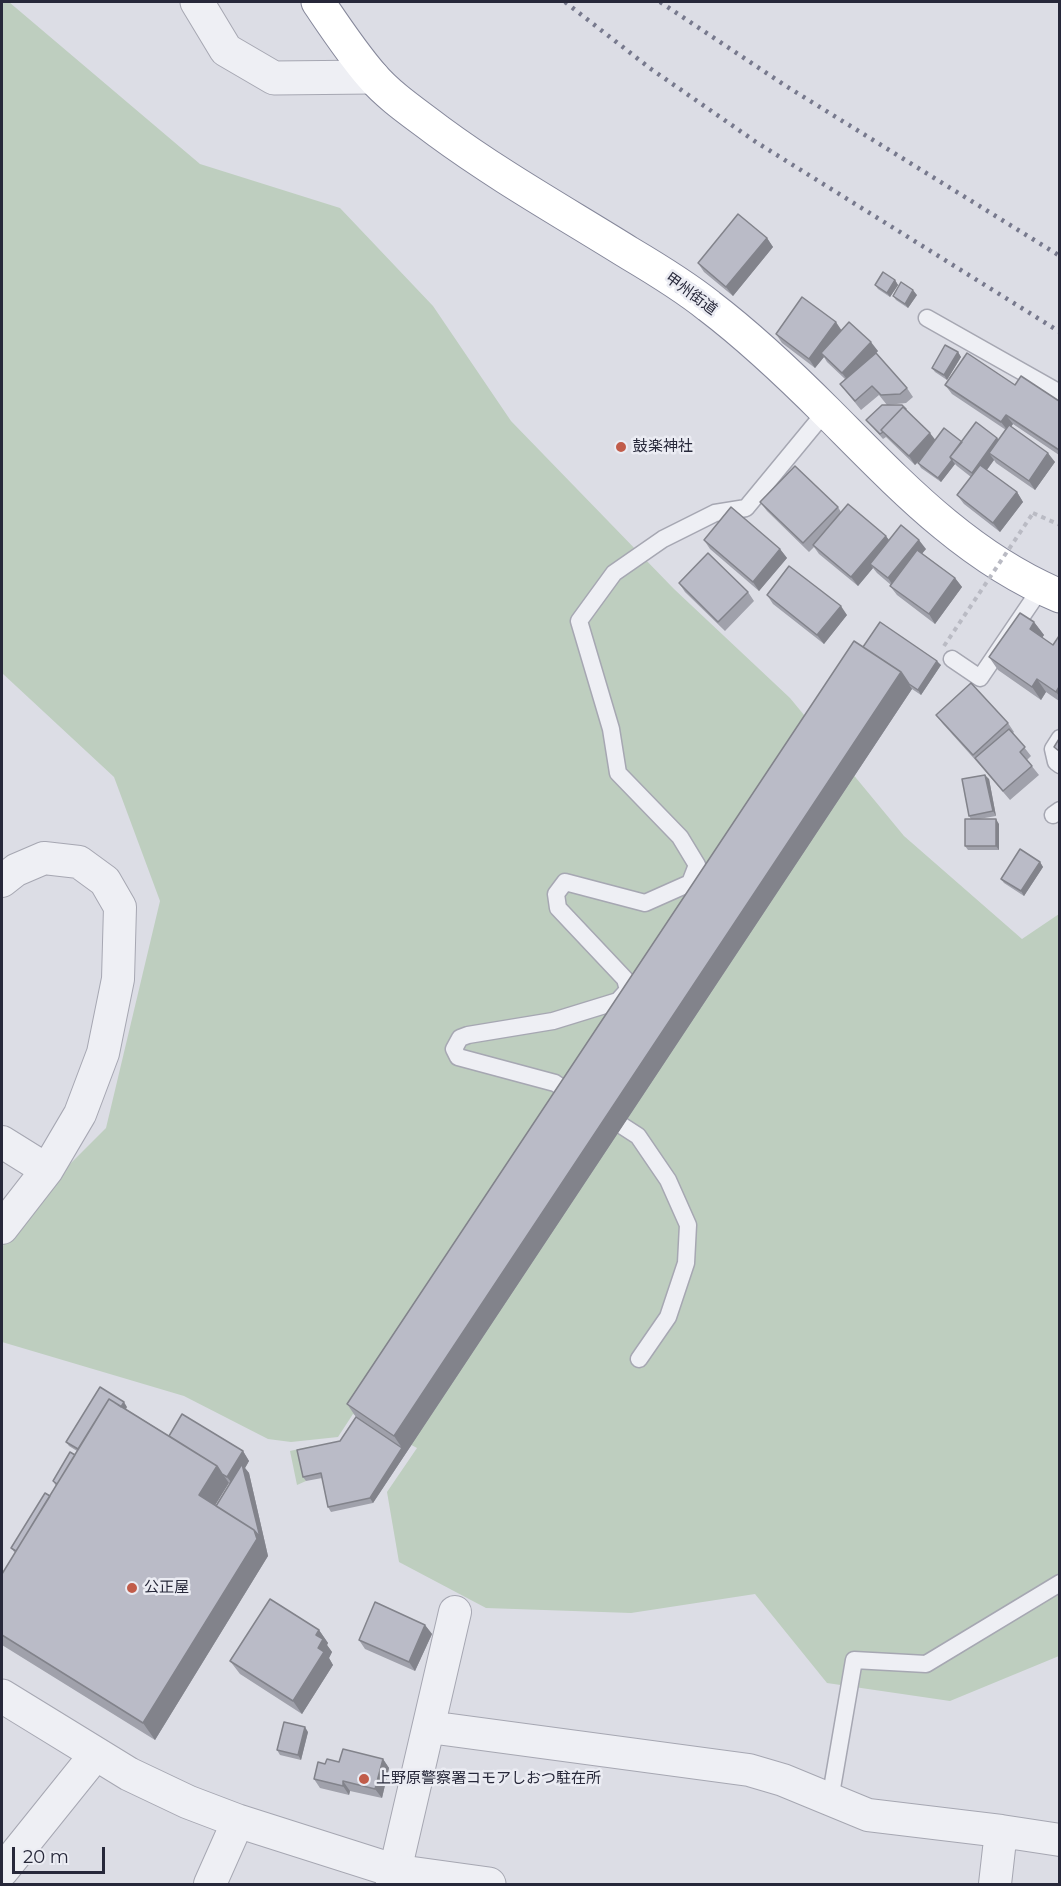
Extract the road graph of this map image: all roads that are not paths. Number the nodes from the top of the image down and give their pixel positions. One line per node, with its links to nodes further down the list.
1 (197, 2): 3 (street)
2 (318, 2): 3 (highway, 甲州街道)
3 (373, 77): 6 (highway, 甲州街道)
4 (927, 318): 5 (lane)
5 (1059, 393)
6 (826, 411): 7 (highway, 甲州街道); 15 (lane)
7 (1050, 592): 8 (lane)
8 (948, 653)
9 (1059, 738): 10 (lane)
10 (1059, 765)
11 (2, 881): 13 (street)
12 (2, 1142): 13 (street)
13 (47, 1170): 14 (street)
14 (2, 1228)
15 (639, 1359)
16 (1059, 1583): 21 (lane)
17 (455, 1612): 19 (street)
18 (2, 1696): 20 (street)
19 (429, 1726): 21 (street); 26 (street)
20 (96, 1754): 22 (street); 25 (street)
21 (830, 1800): 23 (street)
22 (238, 1821): 26 (street); 27 (street)
23 (1001, 1831): 24 (street); 29 (street)
24 (1059, 1840)
25 (10, 1875)
26 (394, 1878): 28 (street)
27 (210, 1884)
28 (489, 1884)
29 (995, 1884)

